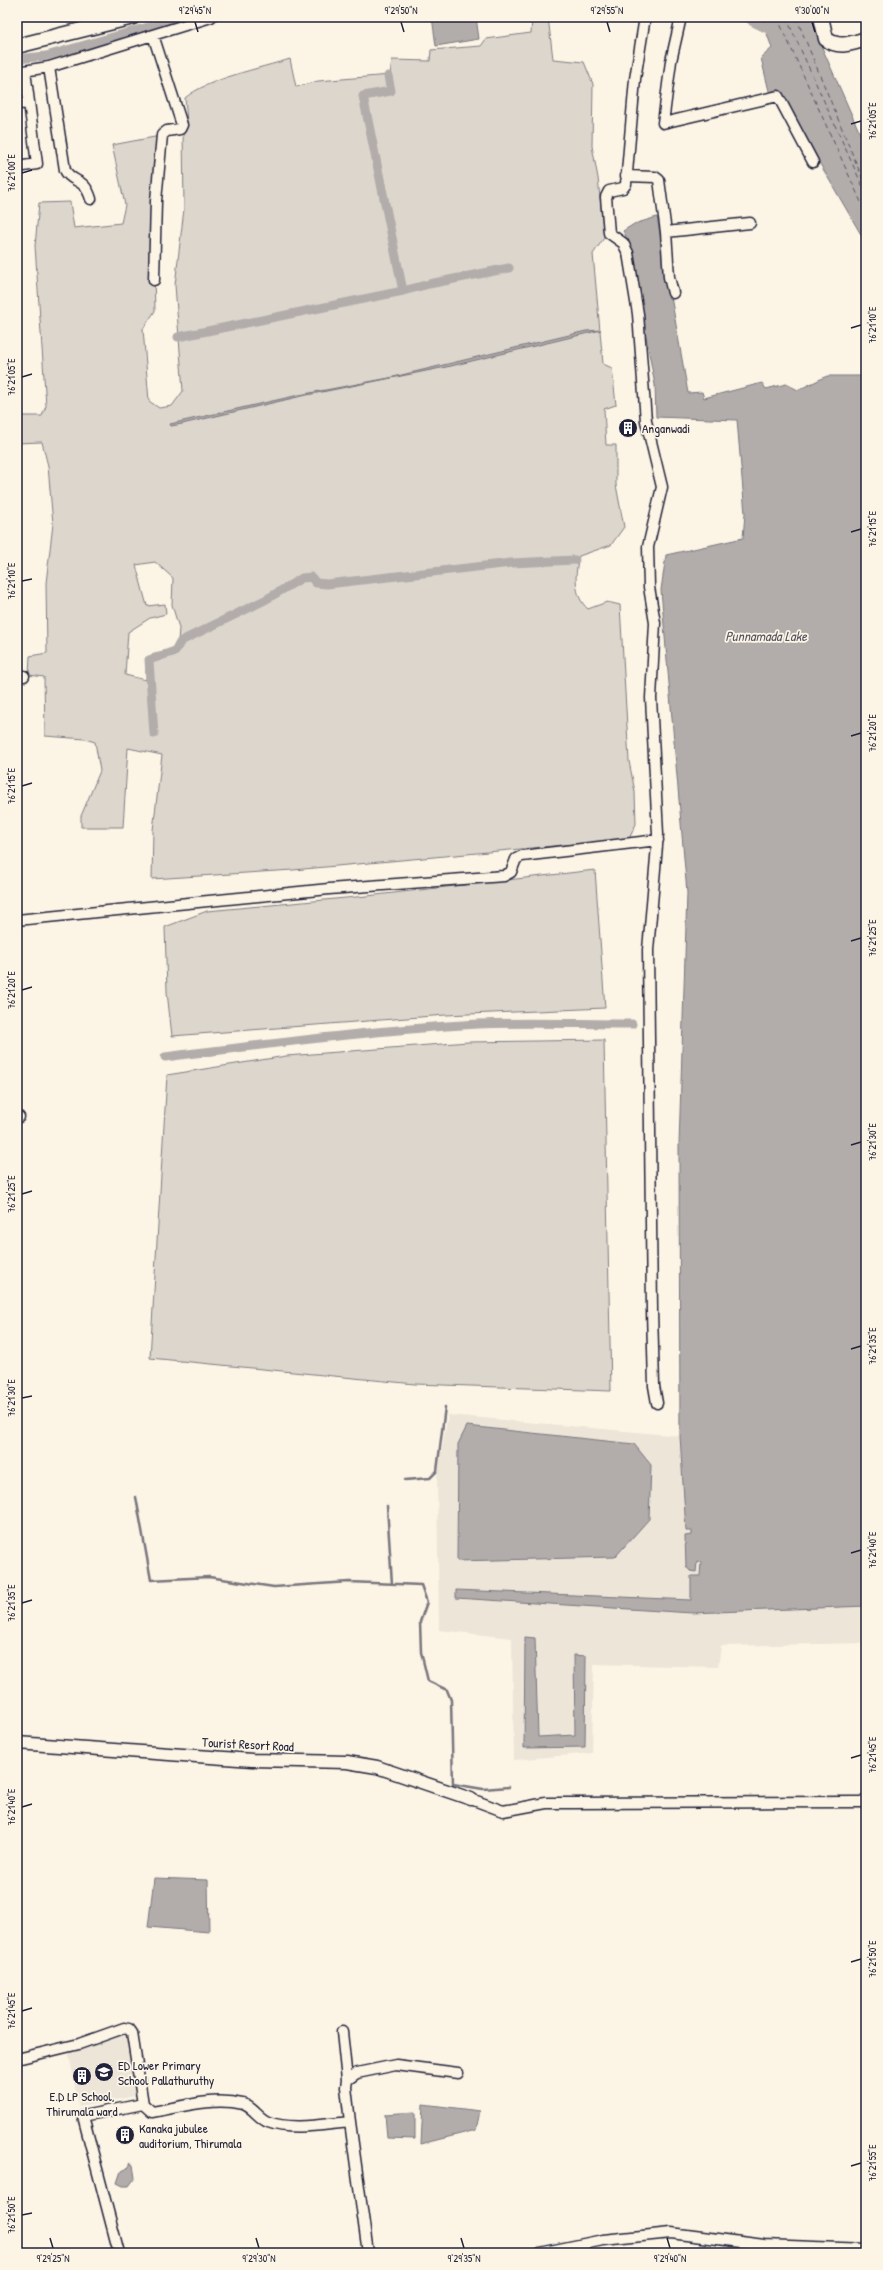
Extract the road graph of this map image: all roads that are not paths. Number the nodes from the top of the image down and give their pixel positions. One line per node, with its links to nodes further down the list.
1 (133, 17): 6 (main road)
2 (211, 17): 7 (street)
3 (645, 17): 16 (street)
4 (681, 17): 14 (street)
5 (821, 17): 8 (main road)
6 (116, 19): 9 (main road)
7 (153, 35): 10 (street); 20 (street)
8 (866, 39)
9 (17, 46)
10 (49, 67): 11 (street); 17 (street)
11 (21, 72): 12 (street)
12 (29, 103): 13 (street); 15 (street)
13 (17, 104)
14 (813, 162)
15 (17, 167)
16 (626, 176): 19 (street); 22 (street)
17 (91, 199)
18 (750, 223): 19 (street)
19 (666, 232): 21 (street)
20 (154, 280)
21 (673, 293)
22 (658, 840): 23 (street); 24 (street)
23 (17, 920)
24 (656, 1403)
25 (17, 1744): 26 (street, Tourist Resort Road)
26 (471, 1800): 27 (street)
27 (866, 1802)
28 (342, 2032): 31 (street)
29 (17, 2059): 32 (street)
30 (458, 2073): 31 (street)
31 (347, 2080): 33 (street)
32 (142, 2104): 33 (street); 35 (street)
33 (350, 2122): 36 (street)
34 (866, 2249): 37 (street)
35 (118, 2253)
36 (368, 2253)
37 (540, 2253)

